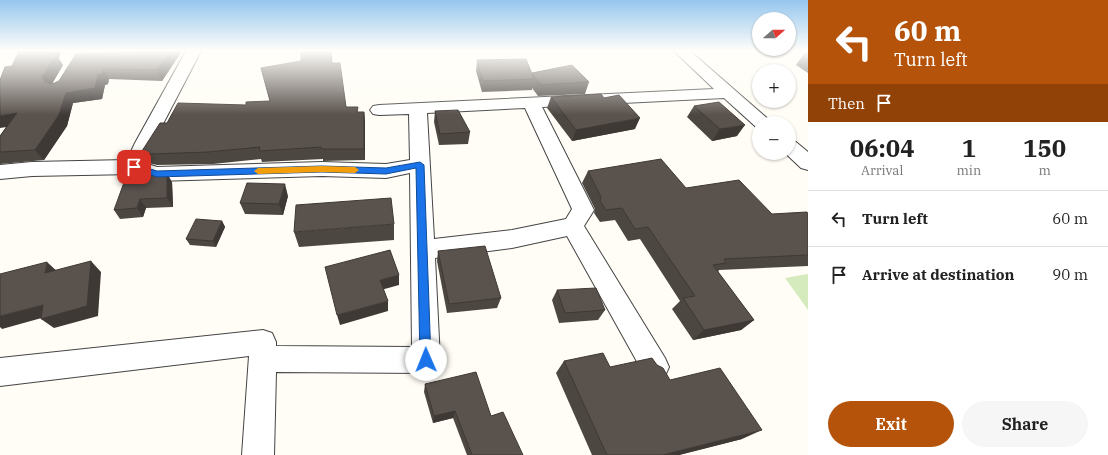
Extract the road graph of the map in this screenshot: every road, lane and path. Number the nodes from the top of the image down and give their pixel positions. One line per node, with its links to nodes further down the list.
1 (182, 72): 11 (street)
2 (704, 72): 3 (street)
3 (727, 93): 4 (street); 7 (street)
4 (531, 102): 5 (street); 13 (street)
5 (418, 108): 6 (street); 10 (street)
6 (379, 110)
7 (754, 116)
8 (796, 152): 9 (street)
9 (808, 163)
10 (420, 165): 11 (street); 14 (street)
11 (134, 167): 12 (street)
12 (0, 172)
13 (573, 226): 14 (street); 16 (street)
14 (422, 250): 15 (street)
15 (262, 359): 17 (street); 18 (street)
16 (655, 367)
17 (0, 372)
18 (258, 455)

